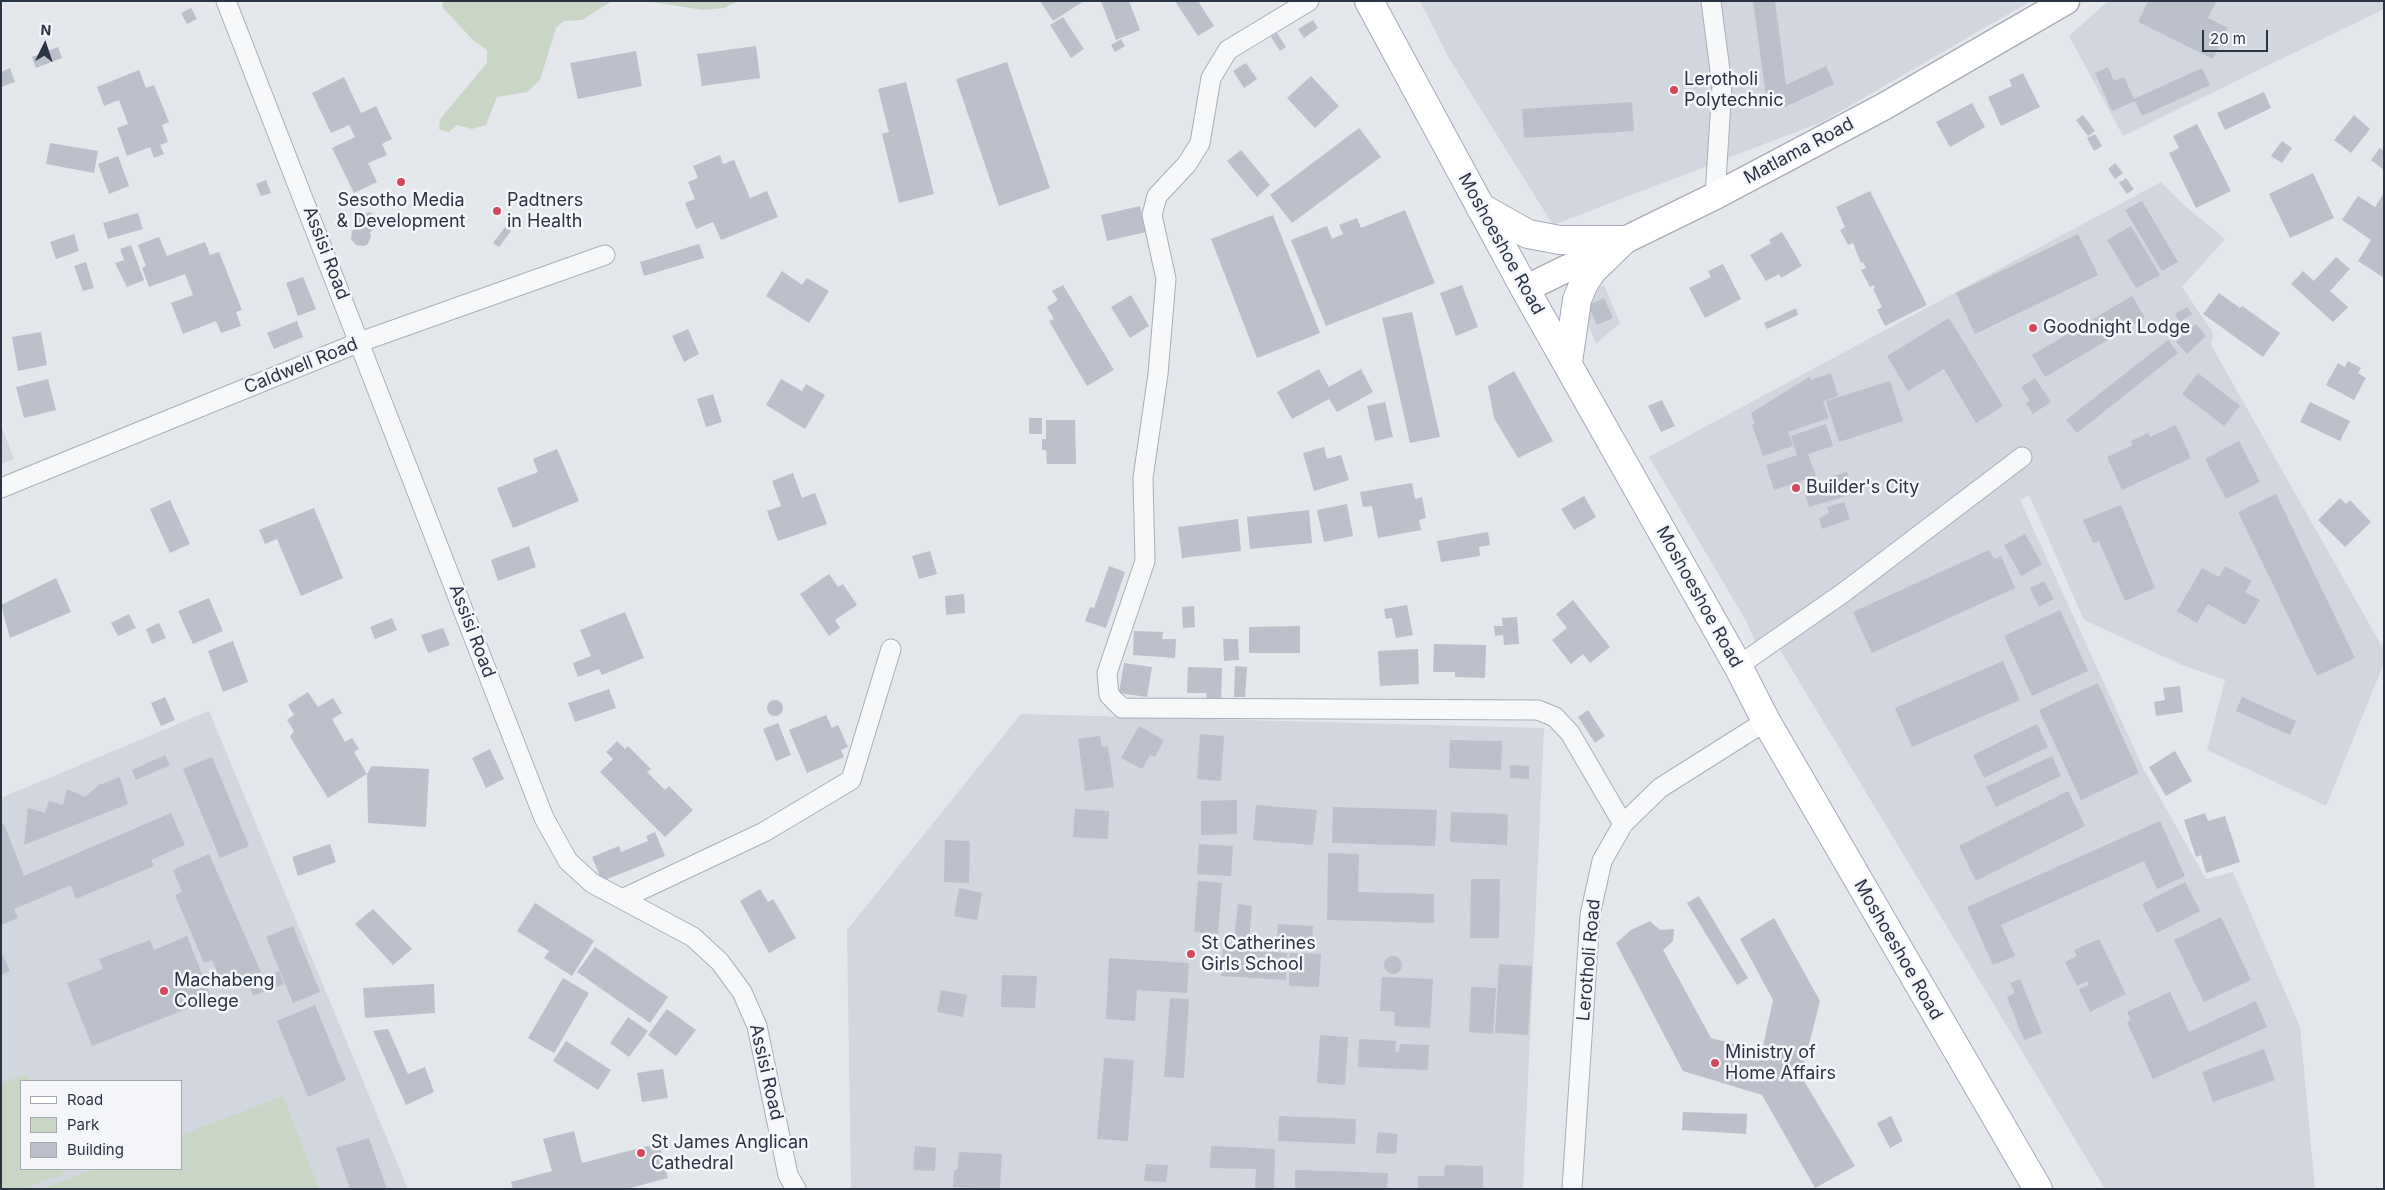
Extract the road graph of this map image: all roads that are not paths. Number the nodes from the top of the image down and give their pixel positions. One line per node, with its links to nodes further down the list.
1 (226, 1): 11 (street, Assisi Road)
2 (1309, 1): 18 (street)
3 (1369, 1): 7 (main road, Moshoeshoe Road)
4 (1711, 1): 6 (street)
5 (2066, 1): 6 (street, Matlama Road)
6 (1715, 196): 8 (street, Matlama Road)
7 (1480, 207): 8 (main road); 10 (main road, Moshoeshoe Road)
8 (1624, 240): 10 (street, Matlama Road); 12 (main road)
9 (605, 255): 11 (street, Caldwell Road)
10 (1525, 290): 12 (main road, Moshoeshoe Road)
11 (360, 342): 14 (street, Caldwell Road); 19 (street, Assisi Road)
12 (1568, 362): 16 (main road, Moshoeshoe Road)
13 (2022, 457): 16 (street)
14 (1, 488)
15 (891, 649): 19 (street)
16 (1738, 666): 17 (main road, Moshoeshoe Road)
17 (1766, 721): 18 (street, Lerotholi Road); 22 (main road, Moshoeshoe Road)
18 (1623, 824): 21 (street, Lerotholi Road)
19 (622, 899): 20 (street, Assisi Road)
20 (796, 1189)
21 (1572, 1189)
22 (2038, 1189)

